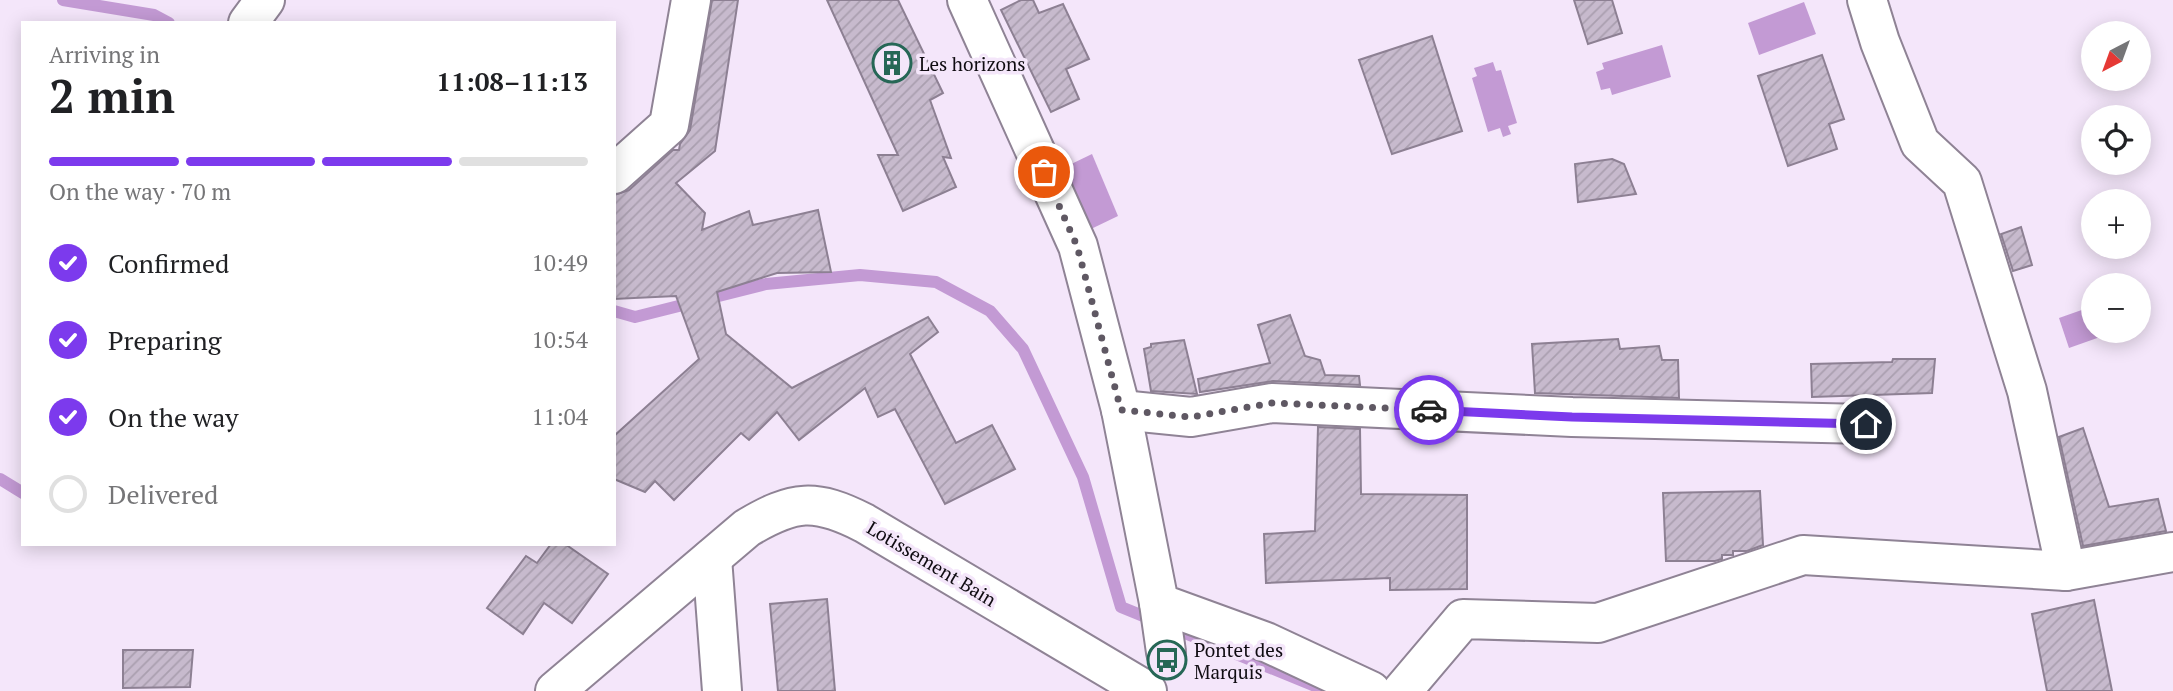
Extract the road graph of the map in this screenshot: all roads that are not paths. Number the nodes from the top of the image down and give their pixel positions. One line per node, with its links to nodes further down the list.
1 (265, 0): 5 (street)
2 (691, 0): 6 (street)
3 (967, 0): 7 (street)
4 (1867, 0): 11 (street)
5 (249, 21)
6 (616, 172)
7 (1121, 410): 8 (street); 12 (street)
8 (1866, 424)
9 (2173, 552): 11 (street)
10 (712, 558): 13 (street, Lotissement Bain); 14 (street); 15 (street, Lotissement Bain)
11 (2066, 571): 18 (street)
12 (1159, 605): 16 (street); 17 (street)
13 (555, 691)
14 (722, 691)
15 (1147, 691)
16 (1169, 691)
17 (1371, 691)
18 (1402, 691)

